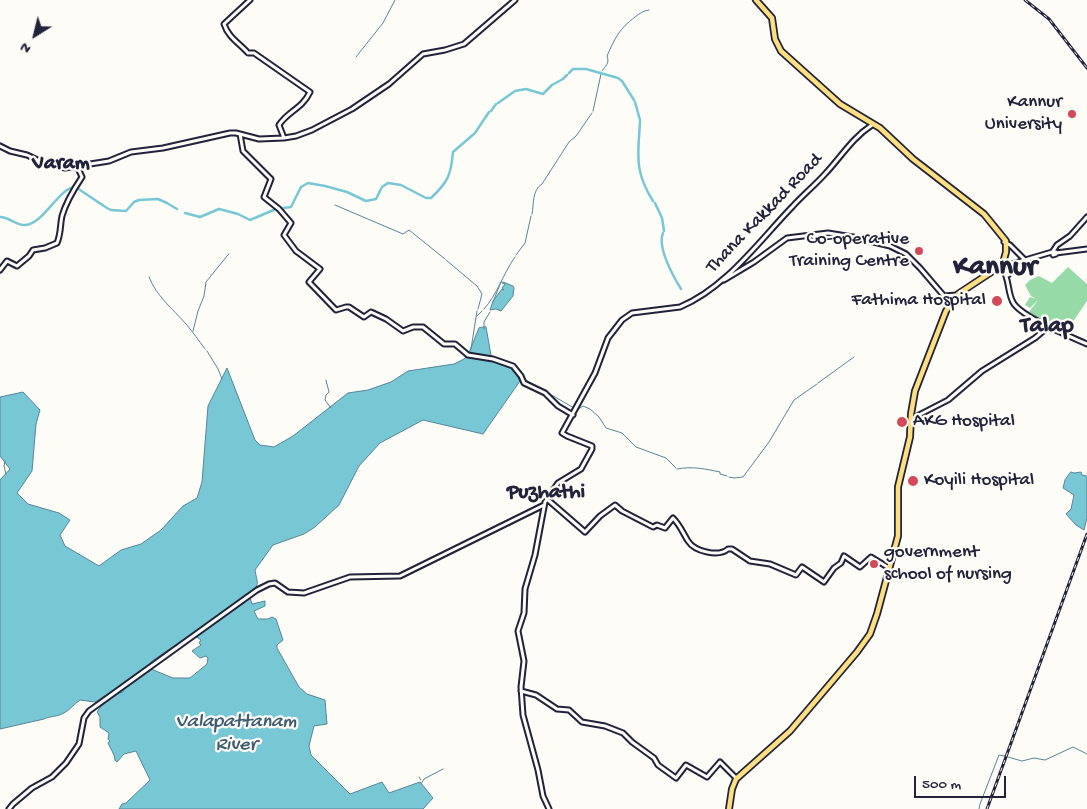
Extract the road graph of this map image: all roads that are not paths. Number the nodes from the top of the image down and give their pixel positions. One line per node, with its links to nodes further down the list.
1 (250, 0): 6 (main road)
2 (515, 0): 6 (main road)
3 (756, 1): 4 (highway)
4 (873, 124): 10 (highway); 17 (main road, Thana Kakkad Road)
5 (240, 134): 6 (main road); 8 (main road); 21 (main road)
6 (284, 138)
7 (0, 146): 8 (main road)
8 (77, 166): 15 (main road)
9 (1087, 217): 12 (main road)
10 (1005, 243): 13 (main road); 14 (highway)
11 (1087, 249): 12 (main road)
12 (1054, 253): 13 (main road); 14 (main road)
13 (1025, 259): 14 (main road)
14 (1001, 268): 16 (main road); 16 (main road); 18 (highway)
15 (0, 270)
16 (1007, 275): 19 (main road)
17 (721, 282): 18 (main road); 21 (main road, Thana Kakkad Road)
18 (958, 294): 22 (highway)
19 (1048, 326): 20 (main road); 22 (main road)
20 (1087, 343)
21 (572, 414): 23 (main road, Thana Kakkad Road)
22 (911, 425): 25 (highway)
23 (546, 499): 24 (main road, Thana Kakkad Road); 25 (main road)
24 (544, 505): 26 (main road, Thana Kakkad Road); 28 (main road)
25 (890, 568): 27 (highway)
26 (521, 691): 27 (main road); 29 (main road, Thana Kakkad Road)
27 (736, 779): 30 (highway)
28 (9, 809)
29 (549, 809)
30 (729, 809)

